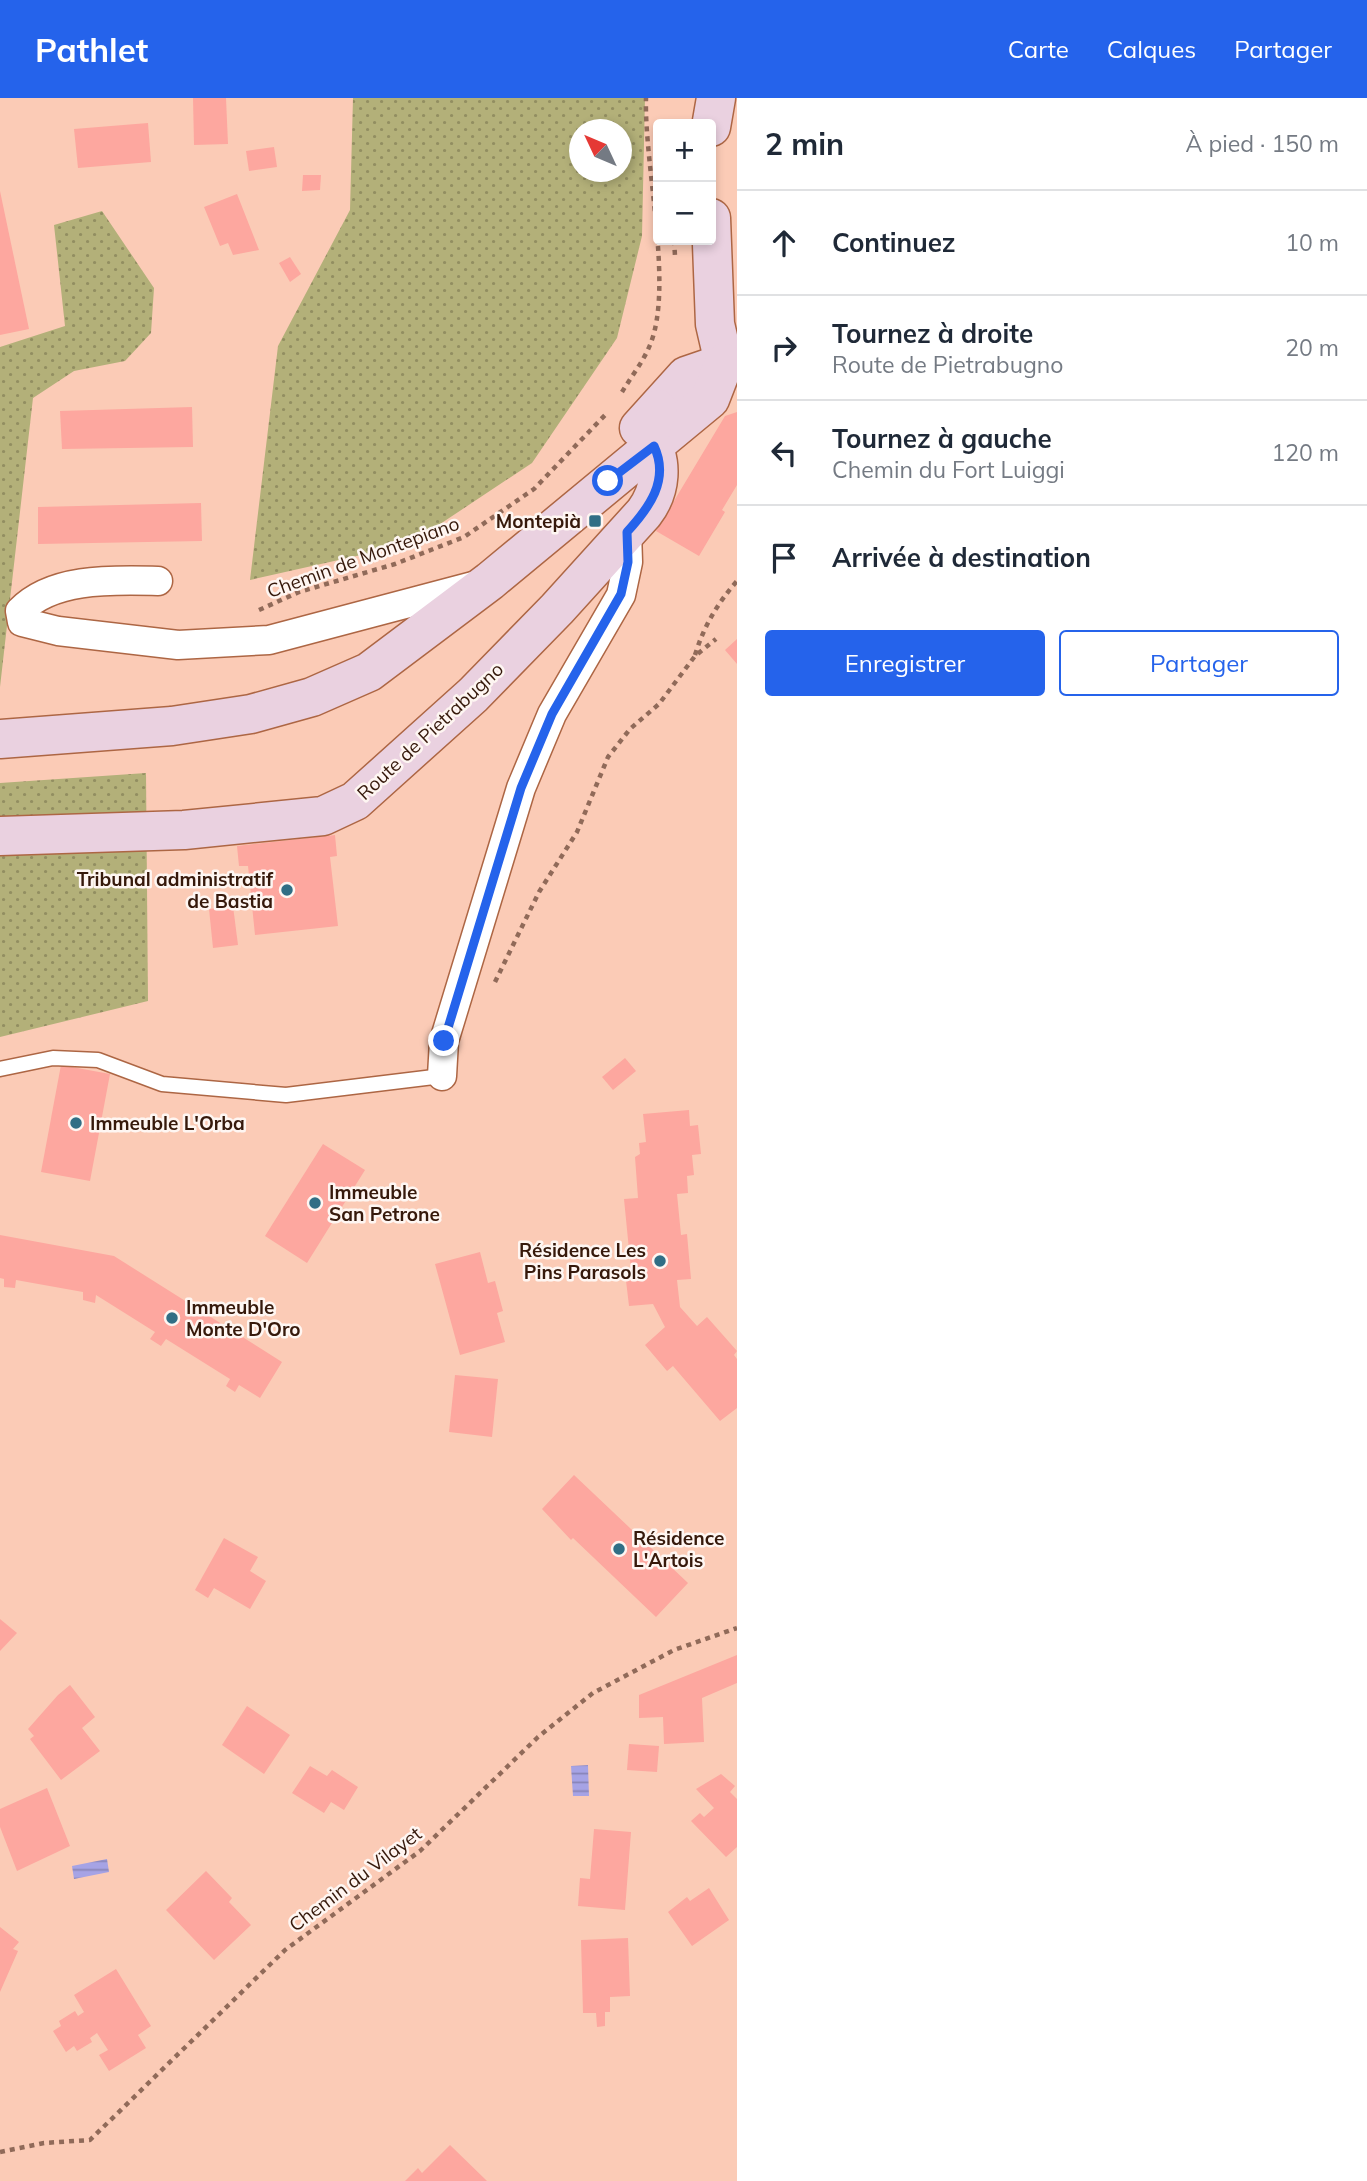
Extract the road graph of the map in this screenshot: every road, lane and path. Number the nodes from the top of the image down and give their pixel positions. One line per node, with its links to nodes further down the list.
1 (646, 98): 4 (path)
2 (716, 98): 3 (main road)
3 (712, 119)
4 (650, 187): 5 (path); 8 (path)
5 (653, 188)
6 (712, 245): 7 (main road)
7 (730, 365): 10 (main road); 11 (main road)
8 (621, 394)
9 (615, 404): 19 (path, Chemin de Montepiano)
10 (657, 409): 11 (main road, Route de Pietrabugno); 12 (main road)
11 (654, 446): 12 (main road); 13 (main road, Route de Pietrabugno)
12 (551, 528): 15 (main road)
13 (627, 532): 23 (main road, Route de Pietrabugno); 26 (street)
14 (158, 581): 19 (street)
15 (490, 581): 17 (street); 20 (main road)
16 (737, 581): 21 (path)
17 (381, 613): 19 (street); 20 (street)
18 (716, 639): 21 (path)
19 (231, 643)
20 (404, 647): 22 (main road)
21 (695, 656): 24 (path)
22 (0, 739)
23 (0, 836)
24 (492, 989)
25 (0, 1069): 26 (lane)
26 (442, 1076)
27 (737, 1628): 28 (path, Chemin du Vilayet)
28 (0, 2152)

